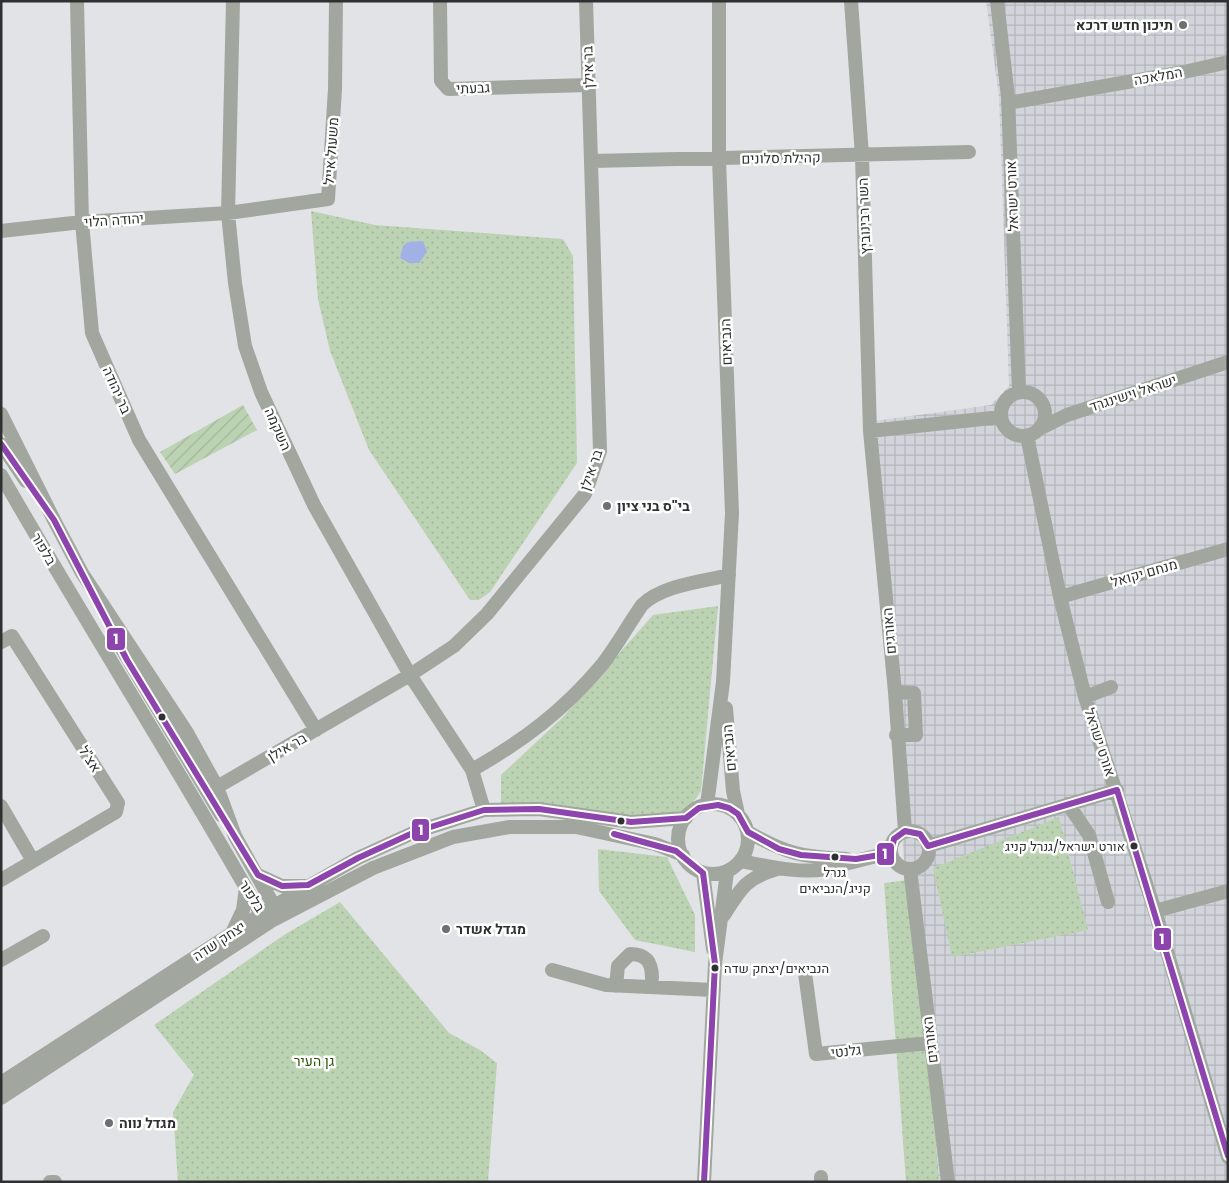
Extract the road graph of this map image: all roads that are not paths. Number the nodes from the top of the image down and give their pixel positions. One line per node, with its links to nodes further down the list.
1 (77, 1): 17 (street, בר יהודה)
2 (232, 1): 16 (street, השקמה)
3 (336, 1): 16 (street, משעול אייל)
4 (440, 1): 10 (street, גבעתי)
5 (586, 1): 10 (street, בר אילן)
6 (719, 1): 14 (street, הנביאים)
7 (851, 1): 13 (street, השר רבינוביץ)
8 (997, 1): 11 (street, אורט ישראל)
9 (1228, 62): 11 (street, המלאכה)
10 (589, 84): 15 (street, בר אילן)
11 (1008, 97): 20 (street, אורט ישראל)
12 (969, 152): 13 (street, קהילת סלונים)
13 (862, 156): 14 (street, קהילת סלונים); 24 (street, השר רבינוביץ)
14 (719, 159): 15 (street, קהילת סלונים); 31 (street, הנביאים)
15 (592, 161): 34 (street, בר אילן)
16 (228, 213): 17 (street, יהודה הלוי); 34 (street, השקמה)
17 (82, 222): 18 (street, יהודה הלוי); 39 (street, בר יהודה)
18 (1, 231)
19 (1228, 362): 23 (street, ישראל וישינגרד)
20 (1019, 392): 22 (street); 23 (street)
21 (1, 414): 28 (street, בלפור)
22 (1001, 417): 24 (street); 25 (street)
23 (1041, 428): 25 (street)
24 (870, 431): 37 (street, האורגים)
25 (1027, 436): 32 (street, אורט ישראל)
26 (1, 444): 28 (street)
27 (1, 475): 66 (street, בלפור)
28 (54, 520): 30 (street, בלפור)
29 (1228, 549): 32 (street, מנחם יקואל)
30 (82, 573): 42 (street, בלפור); 52 (street)
31 (729, 574): 35 (street, הנביאים); 41 (street)
32 (1060, 597): 38 (street, אורט ישראל)
33 (1, 642): 57 (street, אצ"ל)
34 (410, 674): 39 (street, בר אילן); 41 (street, השקמה)
35 (723, 682): 45 (street, הנביאים); 48 (street, הנביאים)
36 (1111, 687): 38 (street)
37 (895, 692): 40 (street, האורגים); 40 (street)
38 (1086, 696): 43 (street, אורט ישראל)
39 (316, 730): 42 (street, בר אילן)
40 (896, 735): 50 (street, האורגים)
41 (472, 770): 47 (street, השקמה)
42 (217, 787): 52 (street, בלפור)
43 (1116, 790): 44 (street); 69 (street, אורט ישראל)
44 (1068, 804): 53 (street); 68 (street)
45 (707, 805): 48 (street); 49 (street)
46 (1, 806): 57 (street)
47 (484, 810): 49 (street, יצחק שדה); 65 (street, יצחק שדה)
48 (738, 814): 51 (street)
49 (686, 818): 55 (street)
50 (905, 831): 53 (street); 54 (street)
51 (748, 832): 56 (street); 58 (street)
52 (235, 836): 63 (street, בלפור)
53 (928, 846): 60 (street)
54 (891, 853): 56 (street); 60 (street)
55 (682, 855): 62 (street); 70 (street, יצחק שדה)
56 (856, 859): 59 (street)
57 (33, 861): 64 (street)
58 (740, 861): 59 (street); 61 (street)
59 (781, 868): 71 (street)
60 (910, 869): 81 (street, האורגים)
61 (727, 872): 62 (street); 71 (street)
62 (703, 873): 75 (street)
63 (258, 875): 65 (street); 70 (street, בלפור)
64 (1, 880)
65 (308, 885): 70 (street, יצחק שדה)
66 (246, 887): 70 (street, בלפור); 72 (street)
67 (1228, 891): 69 (street)
68 (1108, 902)
69 (1155, 911): 84 (street, אורט ישראל)
70 (269, 913): 72 (street, יצחק שדה); 83 (street, יצחק שדה)
71 (723, 917): 75 (street)
72 (233, 932): 82 (street, יצחק שדה)
73 (43, 936): 74 (street)
74 (1, 960)
75 (715, 964): 80 (street)
76 (552, 970): 79 (street)
77 (805, 973): 81 (street, גלנטי)
78 (652, 978): 79 (street)
79 (616, 986): 80 (street)
80 (714, 990): 87 (street)
81 (930, 1042): 88 (street, האורגים)
82 (1, 1083)
83 (1, 1098)
84 (1228, 1156)
85 (50, 1182): 86 (street)
86 (55, 1182)
87 (704, 1182)
88 (948, 1182)

